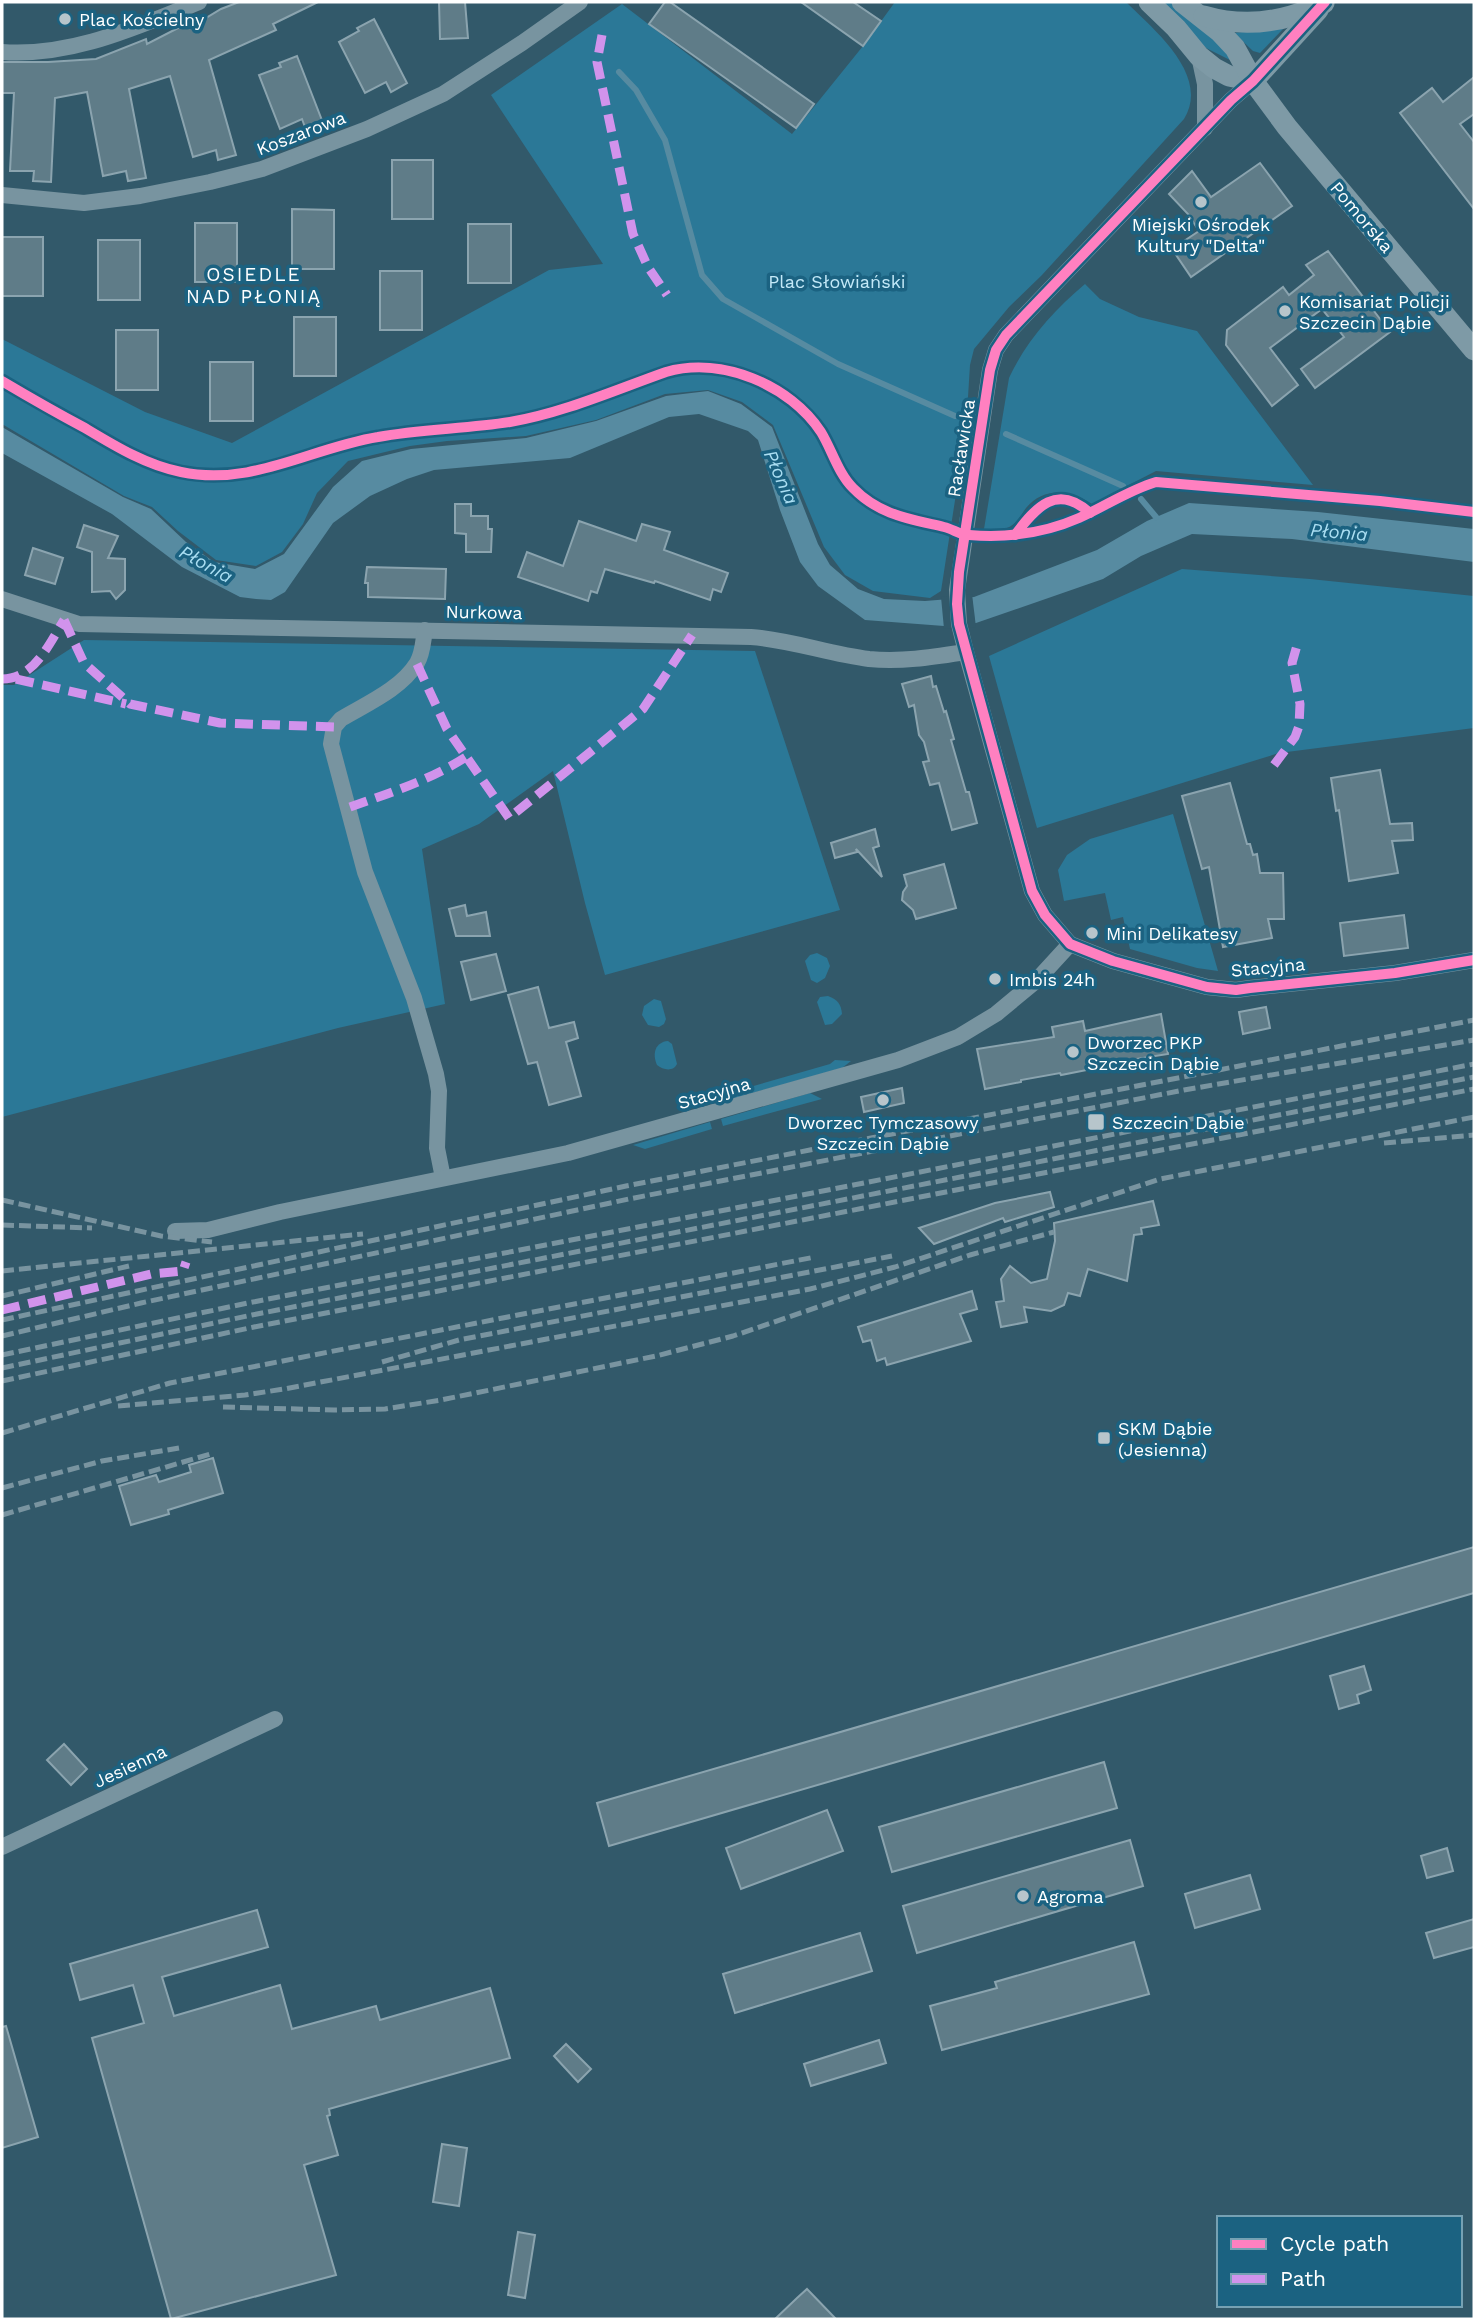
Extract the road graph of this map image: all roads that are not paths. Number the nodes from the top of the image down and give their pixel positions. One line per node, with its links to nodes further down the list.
1 (200, 2): 7 (street)
2 (1149, 2): 8 (street)
3 (1182, 2): 6 (street, Pomorska)
4 (1325, 2): 6 (street); 9 (street)
5 (577, 3): 11 (street, Koszarowa)
6 (1200, 15): 9 (street, Pomorska)
7 (2, 52)
8 (1199, 56): 9 (street); 10 (street)
9 (1254, 81): 10 (street, Racławicka); 12 (street, Pomorska)
10 (1205, 128): 15 (street, Racławicka)
11 (2, 195)
12 (1470, 339)
13 (2, 599): 14 (street, Nurkowa)
14 (425, 630): 15 (street, Nurkowa); 18 (street)
15 (966, 652): 16 (street, Racławicka)
16 (1070, 944): 17 (street, Stacyjna); 18 (street, Stacyjna)
17 (1474, 960)
18 (443, 1178): 19 (street, Stacyjna)
19 (175, 1231)
20 (275, 1719): 21 (street, Jesienna)
21 (2, 1847)

